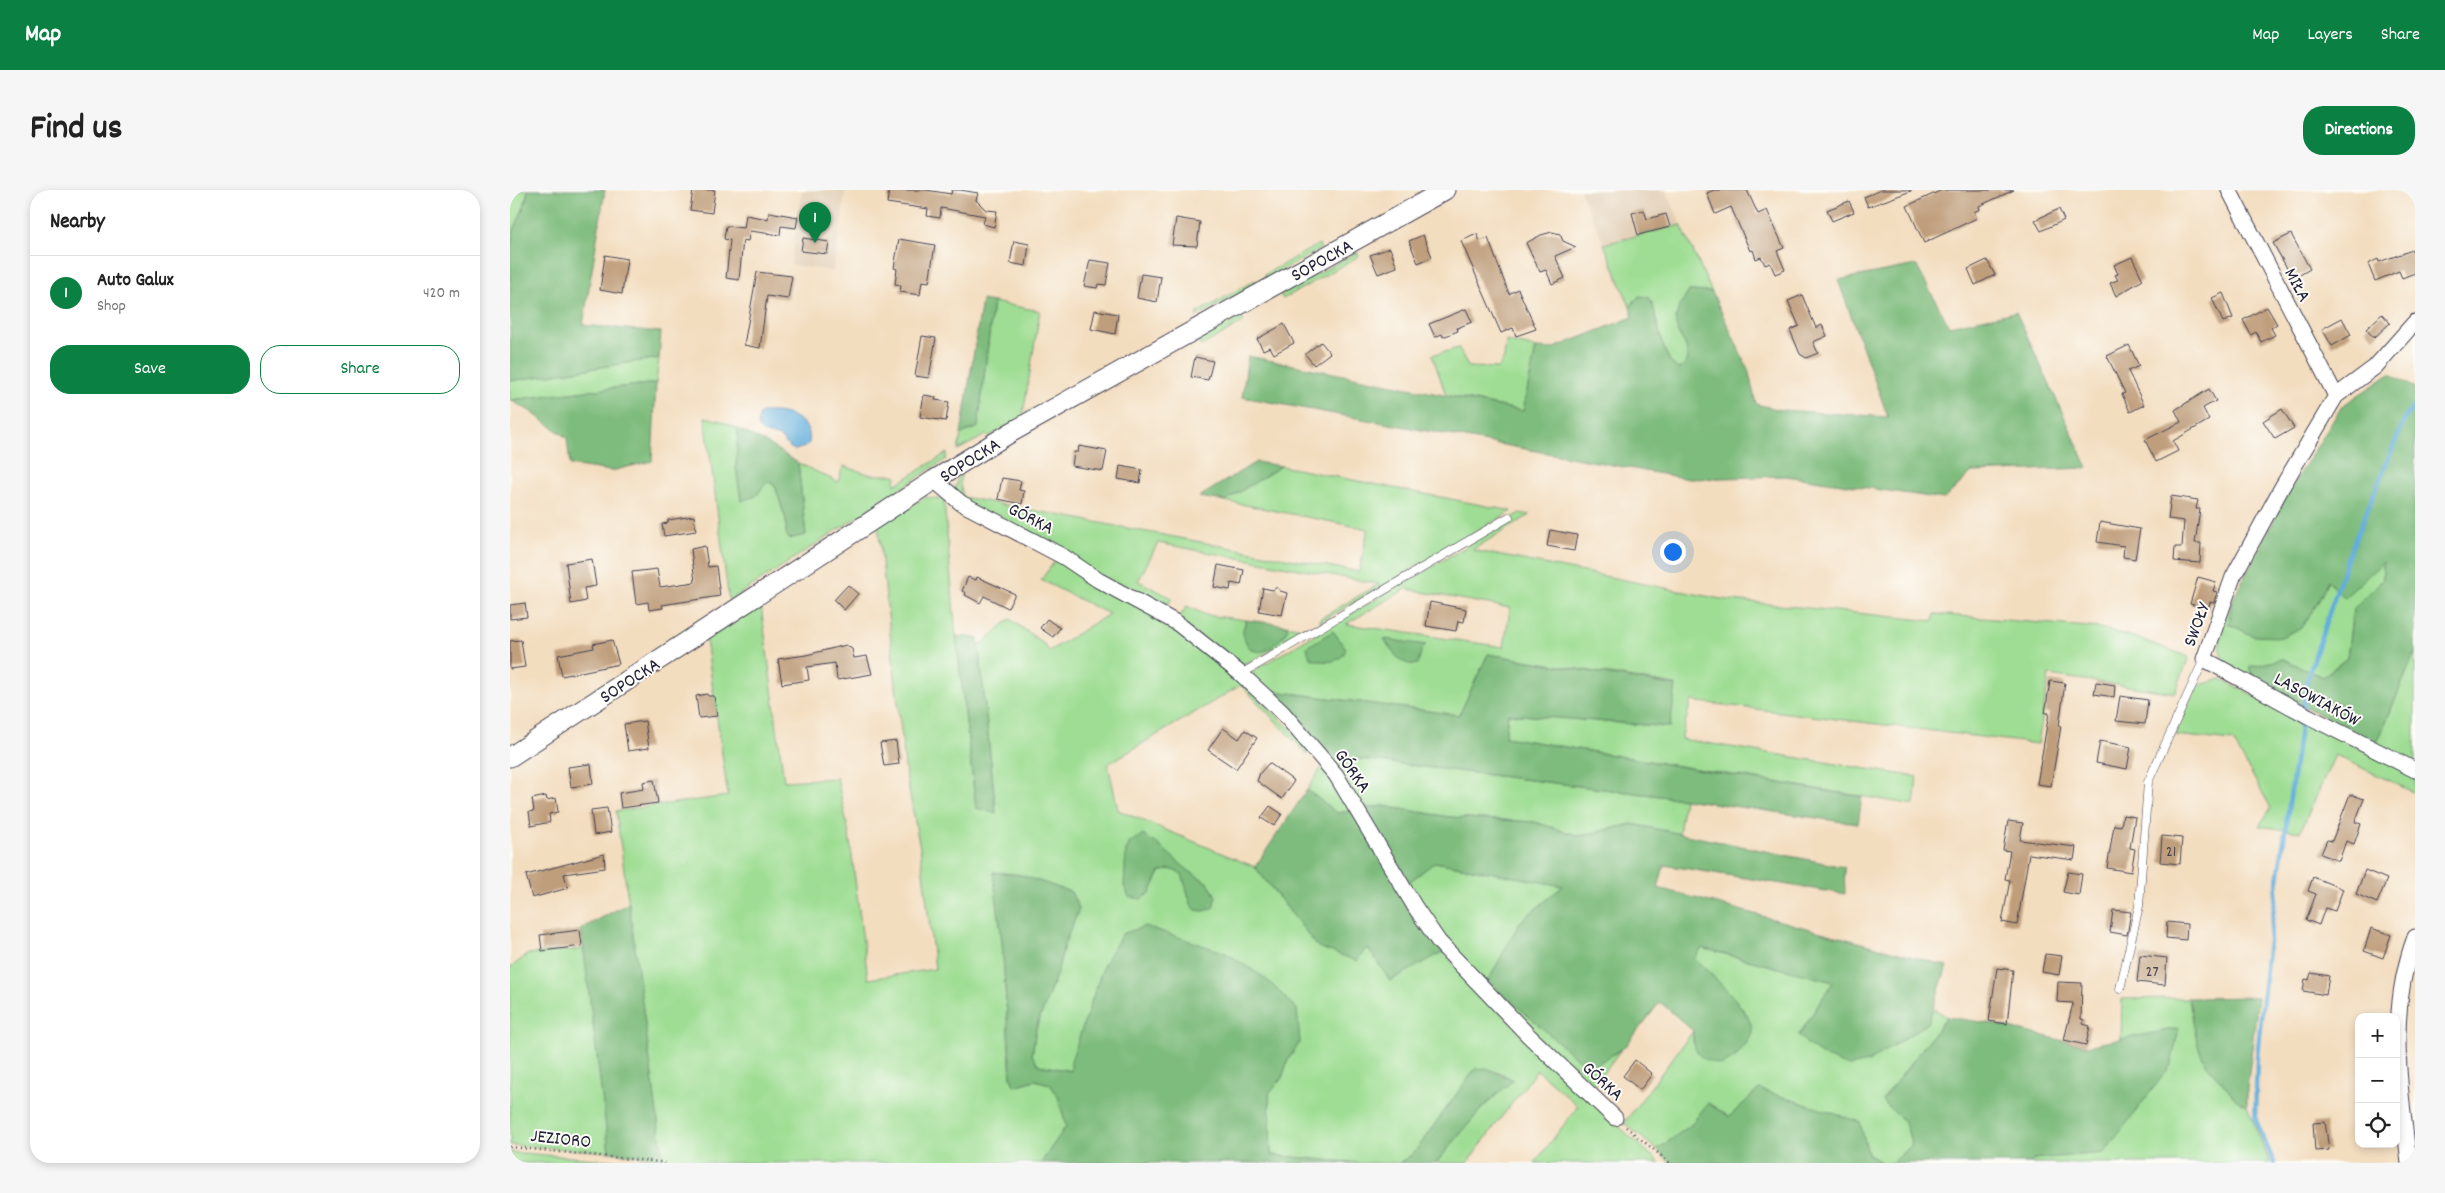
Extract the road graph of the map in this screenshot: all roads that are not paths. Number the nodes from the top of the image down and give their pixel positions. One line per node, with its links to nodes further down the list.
1 (1446, 190): 5 (street, SOPOCKA)
2 (2228, 190): 4 (street, MIŁA)
3 (2415, 322): 4 (street, SWOŁY)
4 (2336, 396): 7 (street, SWOŁY)
5 (934, 480): 8 (street, GÓRKA); 9 (street, SOPOCKA)
6 (1509, 517): 8 (lane)
7 (2204, 659): 10 (street, LASOWIAKÓW); 12 (lane, SWOŁY)
8 (1240, 674): 13 (street, GÓRKA)
9 (510, 757)
10 (2415, 770)
11 (2415, 937): 14 (street)
12 (2120, 989)
13 (1615, 1118)
14 (2409, 1163)

